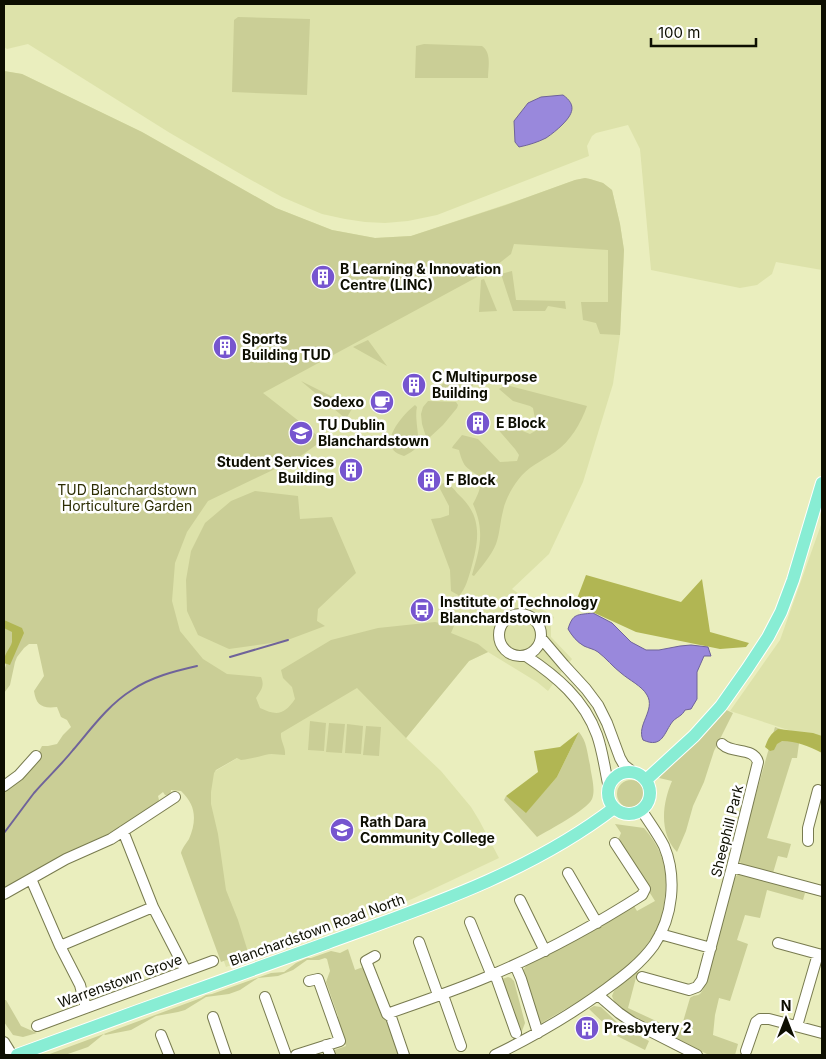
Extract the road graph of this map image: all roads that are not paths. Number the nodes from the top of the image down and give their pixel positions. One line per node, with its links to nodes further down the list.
1 (822, 483): 7 (main road)
2 (541, 638): 3 (street); 3 (street); 6 (street)
3 (526, 656): 9 (street)
4 (722, 744): 18 (street, Sheephill Park)
5 (36, 756): 8 (street)
6 (634, 773): 7 (main road); 9 (main road)
7 (646, 780): 14 (main road)
8 (4, 786)
9 (609, 788): 13 (main road)
10 (818, 790): 12 (street)
11 (175, 797): 15 (street)
12 (819, 803): 16 (street)
13 (614, 808): 14 (main road); 58 (main road, Blanchardstown Road North)
14 (642, 811): 27 (street)
15 (122, 831): 20 (street); 24 (street)
16 (808, 841)
17 (615, 843): 26 (street)
18 (732, 867): 21 (street); 31 (street, Sheephill Park)
19 (568, 873): 26 (street)
20 (31, 879): 22 (street); 30 (street)
21 (822, 891)
22 (4, 894)
23 (520, 900): 32 (street)
24 (153, 907): 30 (street); 37 (street)
25 (470, 922): 38 (street)
26 (597, 923): 32 (street)
27 (660, 934): 31 (street); 42 (street)
28 (419, 942): 41 (street)
29 (778, 943): 33 (street)
30 (60, 946): 44 (street)
31 (710, 948): 39 (street, Sheephill Park)
32 (545, 951): 36 (street)
33 (820, 954): 48 (street)
34 (375, 956): 45 (street)
35 (213, 961): 37 (street, Warrenstown Grove)
36 (515, 965): 38 (street); 50 (street)
37 (186, 971): 44 (street, Warrenstown Grove)
38 (495, 974): 41 (street); 49 (street)
39 (642, 977)
40 (309, 982): 55 (street)
41 (442, 994): 45 (street); 54 (street)
42 (598, 995): 50 (street); 65 (street)
43 (265, 997): 61 (street)
44 (86, 1008): 47 (street, Warrenstown Grove)
45 (387, 1014): 63 (street)
46 (213, 1017): 60 (street)
47 (37, 1026)
48 (797, 1026): 51 (street); 56 (street)
49 (516, 1033)
50 (538, 1033): 64 (street)
51 (822, 1033)
52 (161, 1035): 59 (street)
53 (4, 1042): 57 (street)
54 (461, 1046)
55 (328, 1050): 62 (street)
56 (746, 1051)
57 (12, 1055)
58 (17, 1055)
59 (169, 1055)
60 (226, 1055)
61 (286, 1055)
62 (296, 1055)
63 (404, 1055)
64 (496, 1055)
65 (697, 1055)

